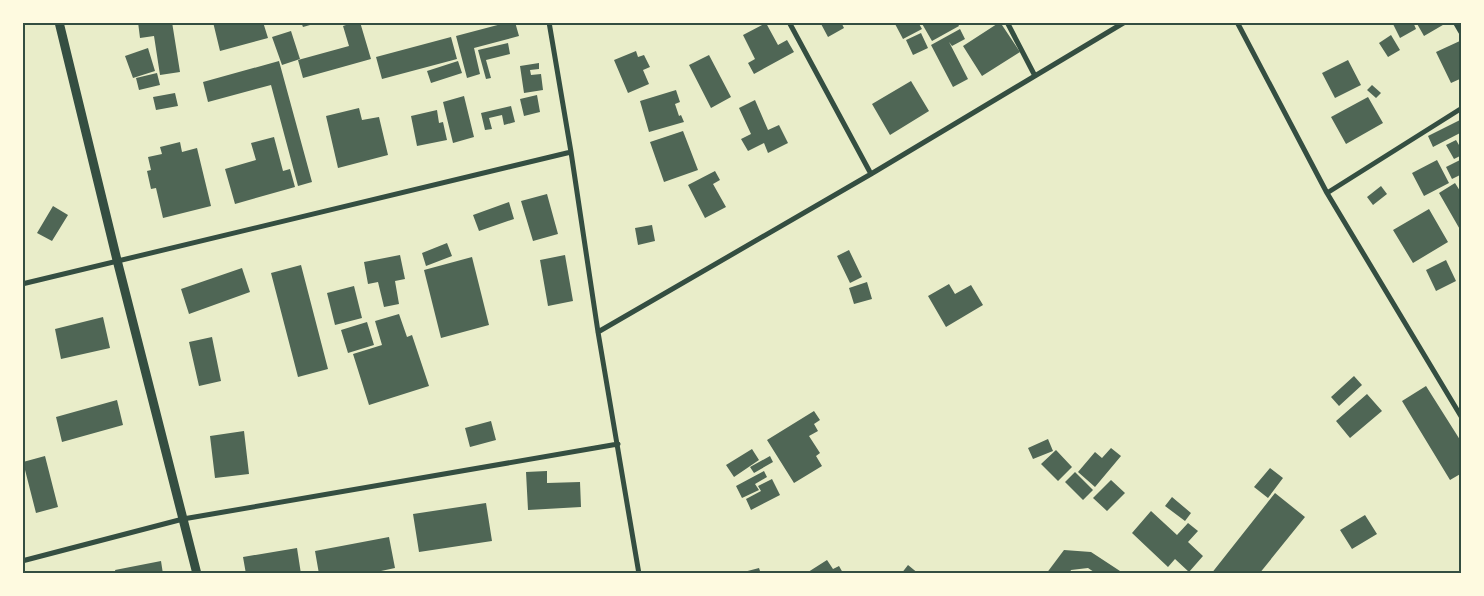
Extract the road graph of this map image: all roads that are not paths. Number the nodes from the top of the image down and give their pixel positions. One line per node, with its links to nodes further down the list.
1 (59, 22): 14 (street)
2 (549, 22): 11 (street)
3 (789, 22): 12 (street)
4 (1006, 22): 9 (street)
5 (1125, 22): 9 (street)
6 (1237, 22): 13 (street)
7 (1456, 22): 8 (street)
8 (1462, 34)
9 (1035, 76): 12 (street)
10 (1462, 108): 13 (street)
11 (571, 152): 14 (street); 16 (street)
12 (871, 174): 16 (street)
13 (1327, 193): 17 (street)
14 (117, 260): 15 (street); 19 (street)
15 (22, 284)
16 (598, 332): 18 (street)
17 (1462, 418)
18 (618, 444): 19 (street); 22 (street)
19 (183, 519): 20 (street); 21 (street)
20 (22, 560)
21 (197, 574)
22 (639, 574)

